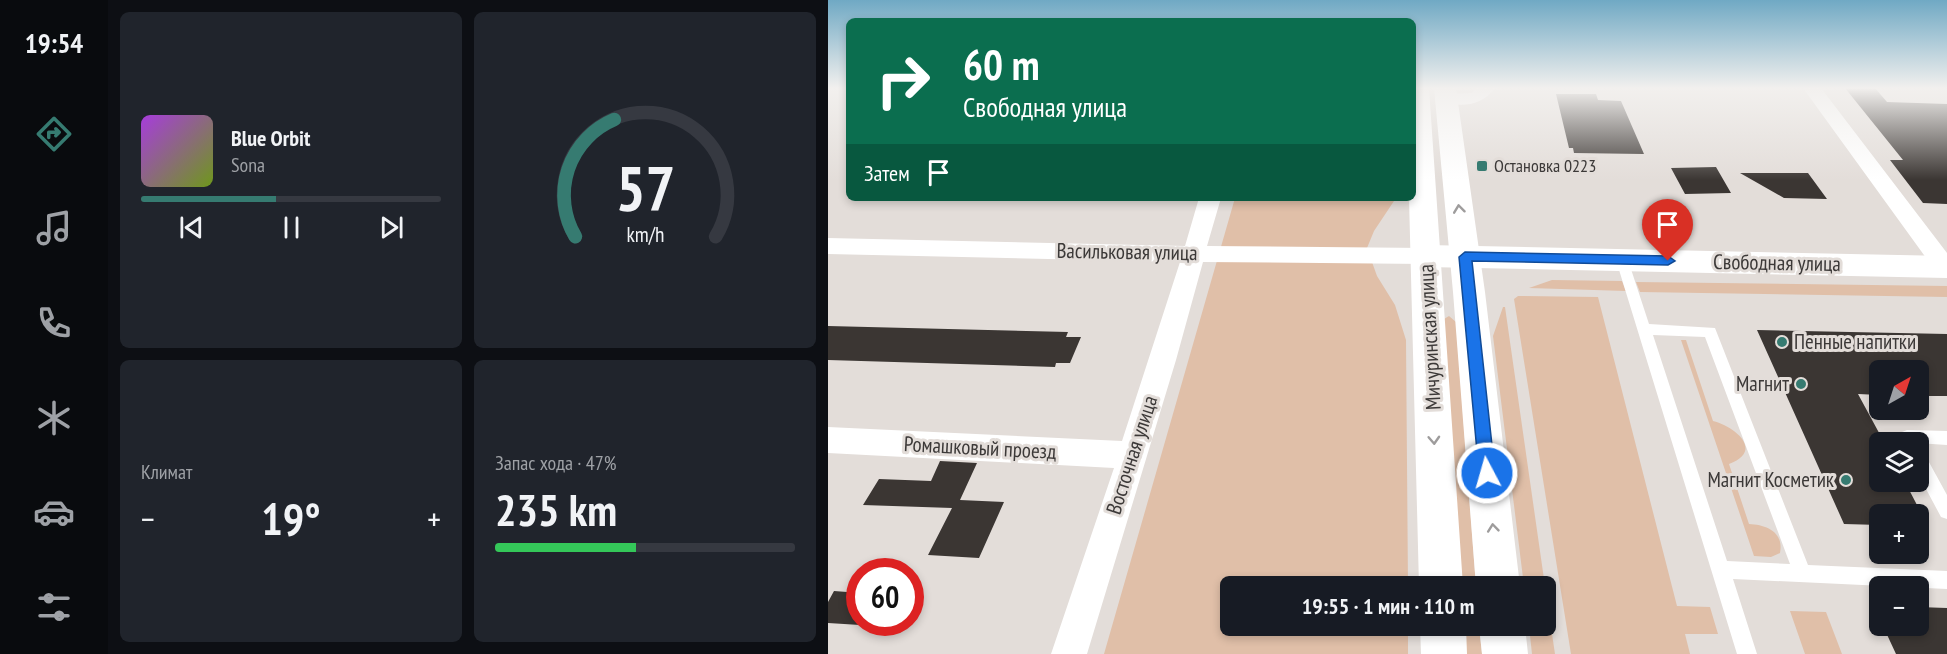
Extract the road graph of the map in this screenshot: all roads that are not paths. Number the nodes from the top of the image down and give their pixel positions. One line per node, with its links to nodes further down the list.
1 (1434, 119): 7 (main road, Мичуринская улица)
2 (1441, 119): 8 (main road, Мичуринская улица, one-way to 2)
3 (1835, 119): 10 (street)
4 (1209, 201): 6 (street, Восточная улица)
5 (828, 246): 6 (street, Васильковая улица)
6 (1192, 254): 7 (street, Васильковая улица); 15 (street, Восточная улица)
7 (1426, 256): 8 (main road, Свободная улица); 20 (main road, Мичуринская улица, one-way to 20)
8 (1465, 257): 9 (main road, Свободная улица); 21 (main road, Мичуринская улица, one-way to 8)
9 (1622, 260): 10 (main road, Свободная улица); 11 (lane)
10 (1946, 267)
11 (1643, 329): 18 (lane); 19 (lane)
12 (1929, 438): 13 (lane)
13 (1947, 438)
14 (828, 440): 15 (street, Ромашковый проезд)
15 (1132, 455): 25 (street, Восточная улица)
16 (1929, 478): 17 (lane)
17 (1947, 511)
18 (1721, 570): 19 (lane); 28 (lane)
19 (1802, 573): 22 (lane)
20 (1441, 576)
21 (1497, 576)
22 (1947, 580)
23 (1443, 636): 26 (main road)
24 (1503, 636): 27 (main road)
25 (1069, 654)
26 (1444, 654)
27 (1505, 654)
28 (1747, 654)

